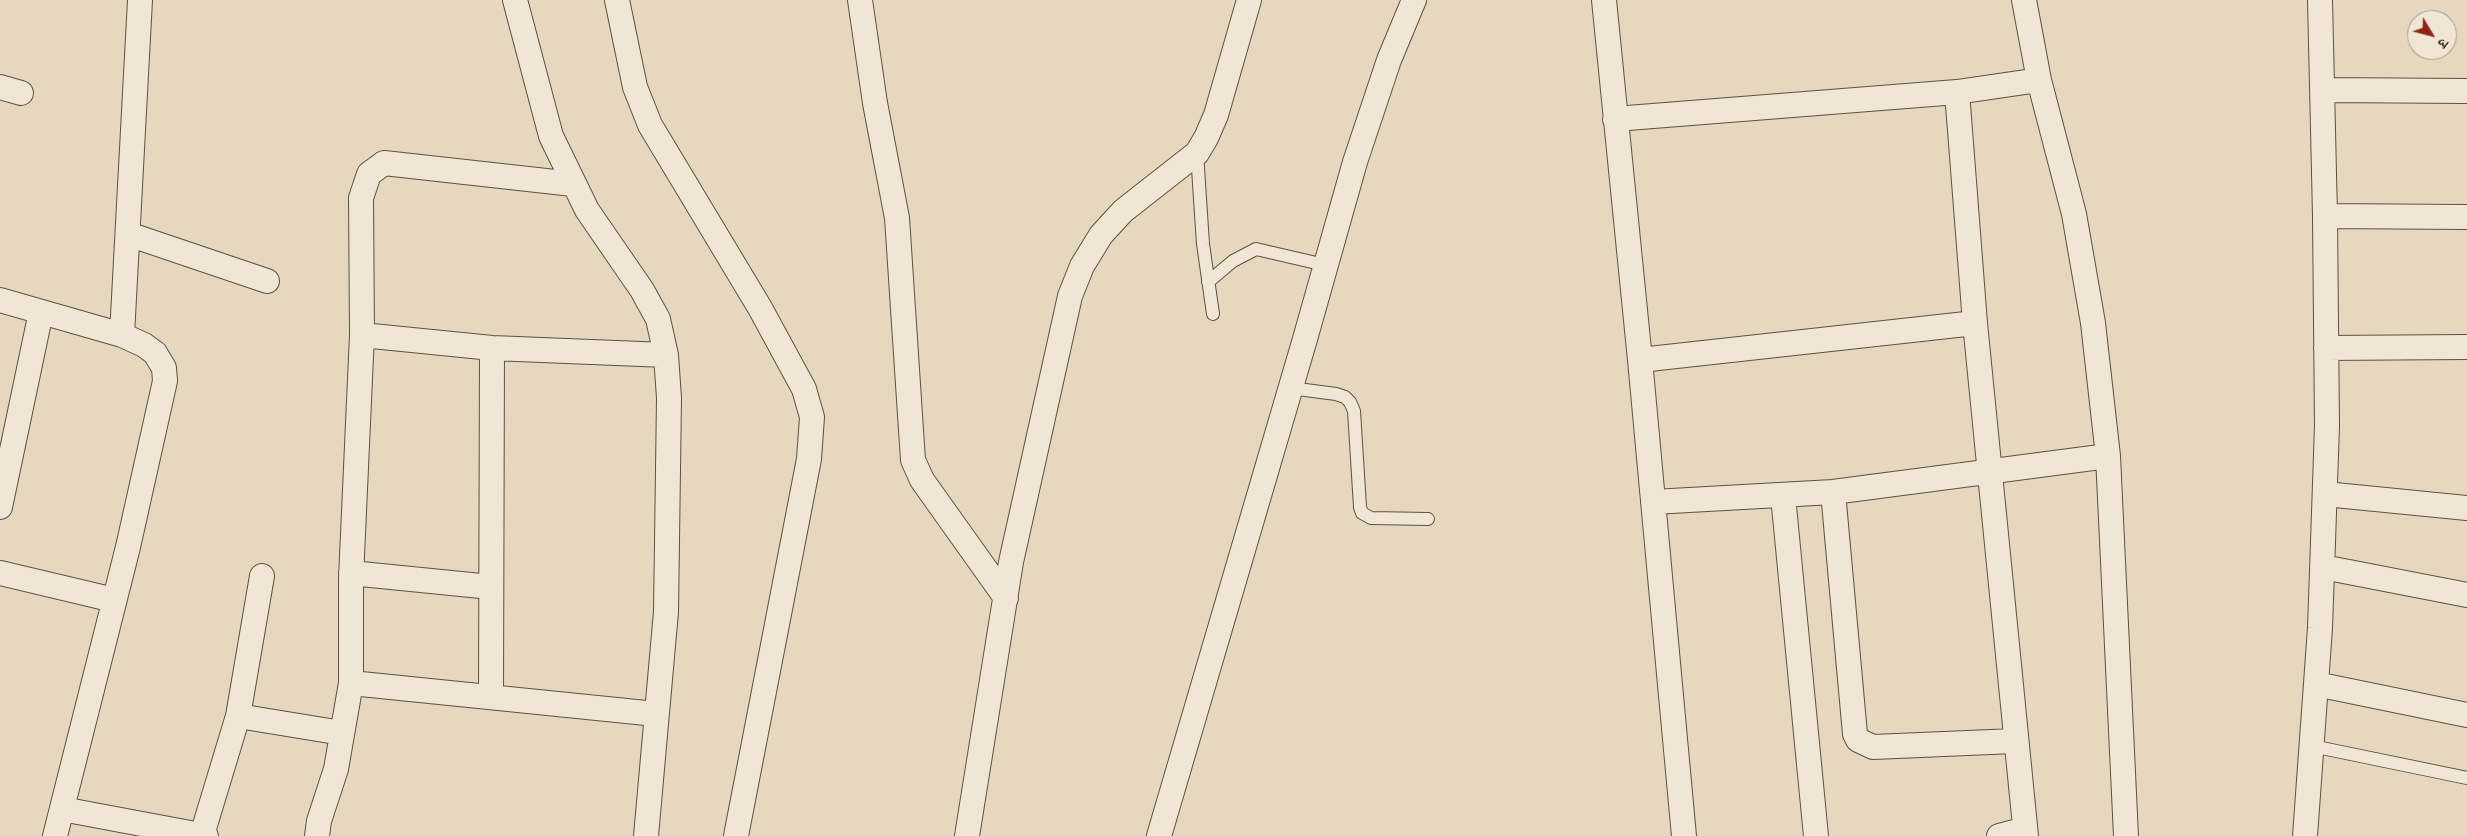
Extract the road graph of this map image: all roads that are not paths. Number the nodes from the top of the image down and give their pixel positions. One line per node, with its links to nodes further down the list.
1 (140, 0): 19 (street)
2 (515, 0): 16 (street)
3 (617, 0): 69 (street)
4 (860, 0): 51 (street)
5 (1249, 0): 15 (street)
6 (1414, 0): 20 (street)
7 (1604, 0): 14 (street)
8 (2024, 0): 10 (street)
9 (2320, 0): 11 (street)
10 (2040, 80): 13 (street); 36 (street)
11 (2323, 90): 12 (street); 17 (street)
12 (2467, 91)
13 (1957, 92): 14 (street); 26 (street)
14 (1615, 119): 33 (street)
15 (1197, 153): 22 (lane); 51 (street)
16 (573, 184): 28 (street); 32 (street)
17 (2326, 216): 18 (street); 30 (street)
18 (2467, 217)
19 (128, 234): 21 (street); 27 (street)
20 (1325, 265): 22 (lane); 34 (street)
21 (267, 281)
22 (1208, 282): 25 (lane)
23 (0, 300): 24 (street)
24 (41, 312): 27 (street); 35 (street)
25 (1212, 314)
26 (1975, 323): 33 (street); 37 (street)
27 (122, 335): 52 (street)
28 (362, 335): 29 (street); 46 (street)
29 (492, 348): 32 (street); 49 (street)
30 (2326, 348): 31 (street); 39 (street)
31 (2467, 348)
32 (666, 355): 56 (street)
33 (1640, 360): 41 (street)
34 (1290, 388): 44 (lane); 71 (street)
35 (6, 442): 42 (street)
36 (2108, 456): 37 (street); 75 (street)
37 (1990, 473): 38 (street); 60 (street)
38 (1833, 492): 40 (street); 60 (street)
39 (2325, 494): 43 (street); 45 (street)
40 (1784, 496): 41 (street); 73 (street)
41 (1653, 502): 72 (street)
42 (0, 507)
43 (2467, 508)
44 (1428, 519)
45 (2323, 567): 50 (street); 54 (street)
46 (351, 573): 49 (street); 53 (street)
47 (0, 574): 52 (street)
48 (262, 576): 58 (street)
49 (491, 587): 55 (street)
50 (2467, 595)
51 (1006, 598): 70 (street)
52 (114, 600): 63 (street)
53 (351, 682): 55 (street); 59 (street)
54 (2316, 684): 57 (street); 61 (street)
55 (491, 697): 56 (street)
56 (656, 714): 68 (street)
57 (2467, 715)
58 (238, 716): 59 (street); 65 (street)
59 (342, 733): 67 (street)
60 (2015, 741): 64 (street)
61 (2312, 746): 62 (lane); 76 (street)
62 (2467, 778)
63 (62, 809): 65 (street); 66 (street)
64 (2025, 833): 74 (street)
65 (198, 835)
66 (55, 836)
67 (317, 836)
68 (646, 836)
69 (736, 836)
70 (967, 836)
71 (1159, 836)
72 (1684, 836)
73 (1816, 836)
74 (1999, 836)
75 (2126, 836)
76 (2305, 836)

